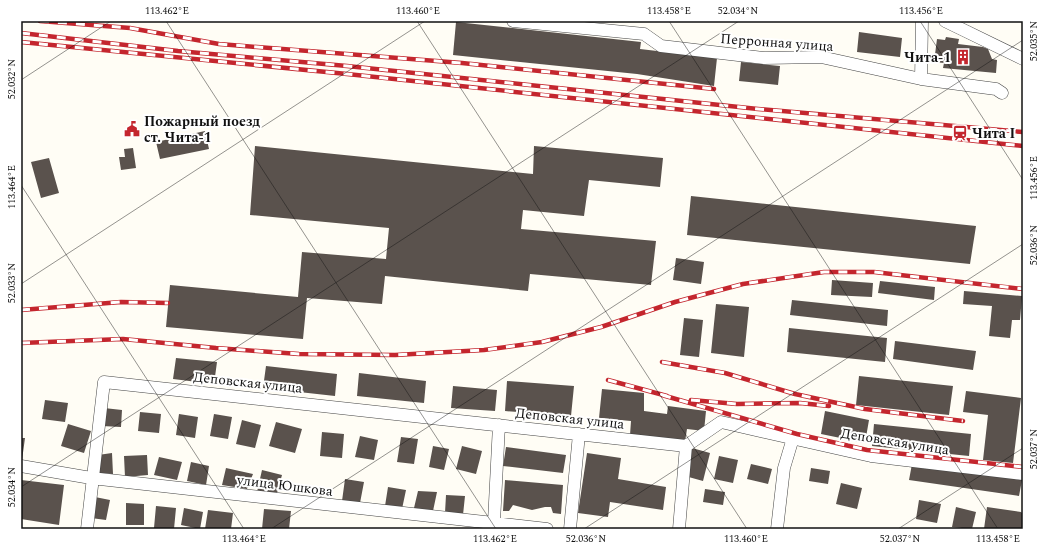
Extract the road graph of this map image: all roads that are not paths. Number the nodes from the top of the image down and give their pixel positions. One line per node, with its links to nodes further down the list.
1 (513, 21): 5 (street, Перронная улица)
2 (922, 21): 5 (street)
3 (945, 21): 4 (street)
4 (1023, 59)
5 (921, 79): 6 (street, Перронная улица)
6 (1002, 93)
7 (499, 425): 8 (street, Деповская улица); 13 (street, Деповская улица); 14 (street)
8 (579, 434): 10 (street, Деповская улица); 17 (street)
9 (793, 438): 10 (street, Деповская улица); 12 (street, Деповская улица); 19 (street)
10 (686, 446): 18 (street)
11 (21, 466): 13 (street, улица Юшкова)
12 (1023, 474)
13 (91, 478): 14 (street, улица Юшкова); 15 (street)
14 (494, 522): 16 (street, улица Юшкова)
15 (87, 529)
16 (547, 529)
17 (570, 529)
18 (679, 529)
19 (777, 529)

